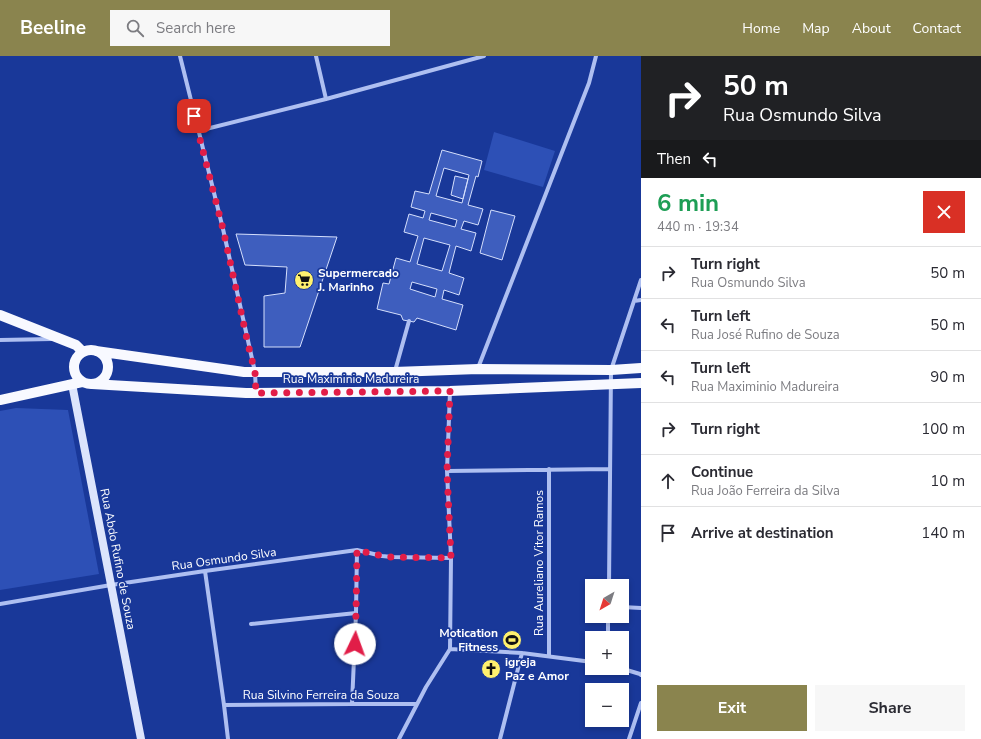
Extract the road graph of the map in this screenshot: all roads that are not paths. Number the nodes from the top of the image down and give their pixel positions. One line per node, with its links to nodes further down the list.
1 (180, 56): 6 (street)
2 (316, 56): 5 (street)
3 (484, 56): 5 (street)
4 (596, 56): 17 (street)
5 (326, 99): 6 (street)
6 (198, 131): 19 (street)
7 (641, 280): 9 (street)
8 (641, 300): 9 (street)
9 (634, 301): 18 (street)
10 (0, 315): 12 (main road)
11 (409, 321): 20 (street)
12 (61, 338): 13 (street); 15 (main road)
13 (0, 340)
14 (96, 351): 15 (main road); 19 (main road, Rua Maximinio Madureira); 23 (main road)
15 (83, 352): 21 (main road)
16 (641, 368): 18 (main road, Rua Maximinio Madureira)
17 (478, 369): 18 (main road, Rua Maximinio Madureira); 20 (main road, Rua Maximinio Madureira)
18 (611, 370): 24 (street)
19 (255, 372): 20 (main road, Rua Maximinio Madureira); 26 (street)
20 (394, 372)
21 (77, 383): 23 (main road); 27 (main road); 35 (street, Rua Abdo Rufino de Souza)
22 (641, 383): 24 (main road, Rua Maximinio Madureira)
23 (92, 384): 26 (main road, Rua Maximinio Madureira)
24 (611, 384): 25 (main road, Rua Maximinio Madureira); 29 (street)
25 (450, 391): 26 (main road, Rua Maximinio Madureira); 30 (street)
26 (256, 393)
27 (0, 400)
28 (549, 469): 29 (street); 30 (street); 43 (street, Rua Aureliano Vitor Ramos)
29 (610, 469): 34 (street)
30 (447, 471): 32 (street)
31 (357, 550): 32 (street, Rua Osmundo Silva); 33 (street, Rua Osmundo Silva); 39 (street)
32 (451, 558): 41 (street)
33 (205, 571): 35 (street, Rua Osmundo Silva); 50 (street)
34 (609, 579)
35 (111, 585): 36 (street, Rua Osmundo Silva); 51 (street, Rua Abdo Rufino de Souza)
36 (0, 604)
37 (629, 608): 38 (street)
38 (641, 608)
39 (356, 613): 40 (street); 48 (street)
40 (251, 624)
41 (450, 649): 42 (street); 49 (street)
42 (522, 653): 43 (street); 54 (street)
43 (549, 656): 44 (street)
44 (585, 661)
45 (629, 671): 46 (street)
46 (641, 675)
47 (641, 703): 55 (street)
48 (352, 704): 49 (street, Rua Silvino Ferreira da Souza); 50 (street, Rua Silvino Ferreira da Souza)
49 (417, 704): 53 (street)
50 (224, 705): 52 (street)
51 (141, 739)
52 (228, 739)
53 (399, 739)
54 (500, 739)
55 (629, 739)

